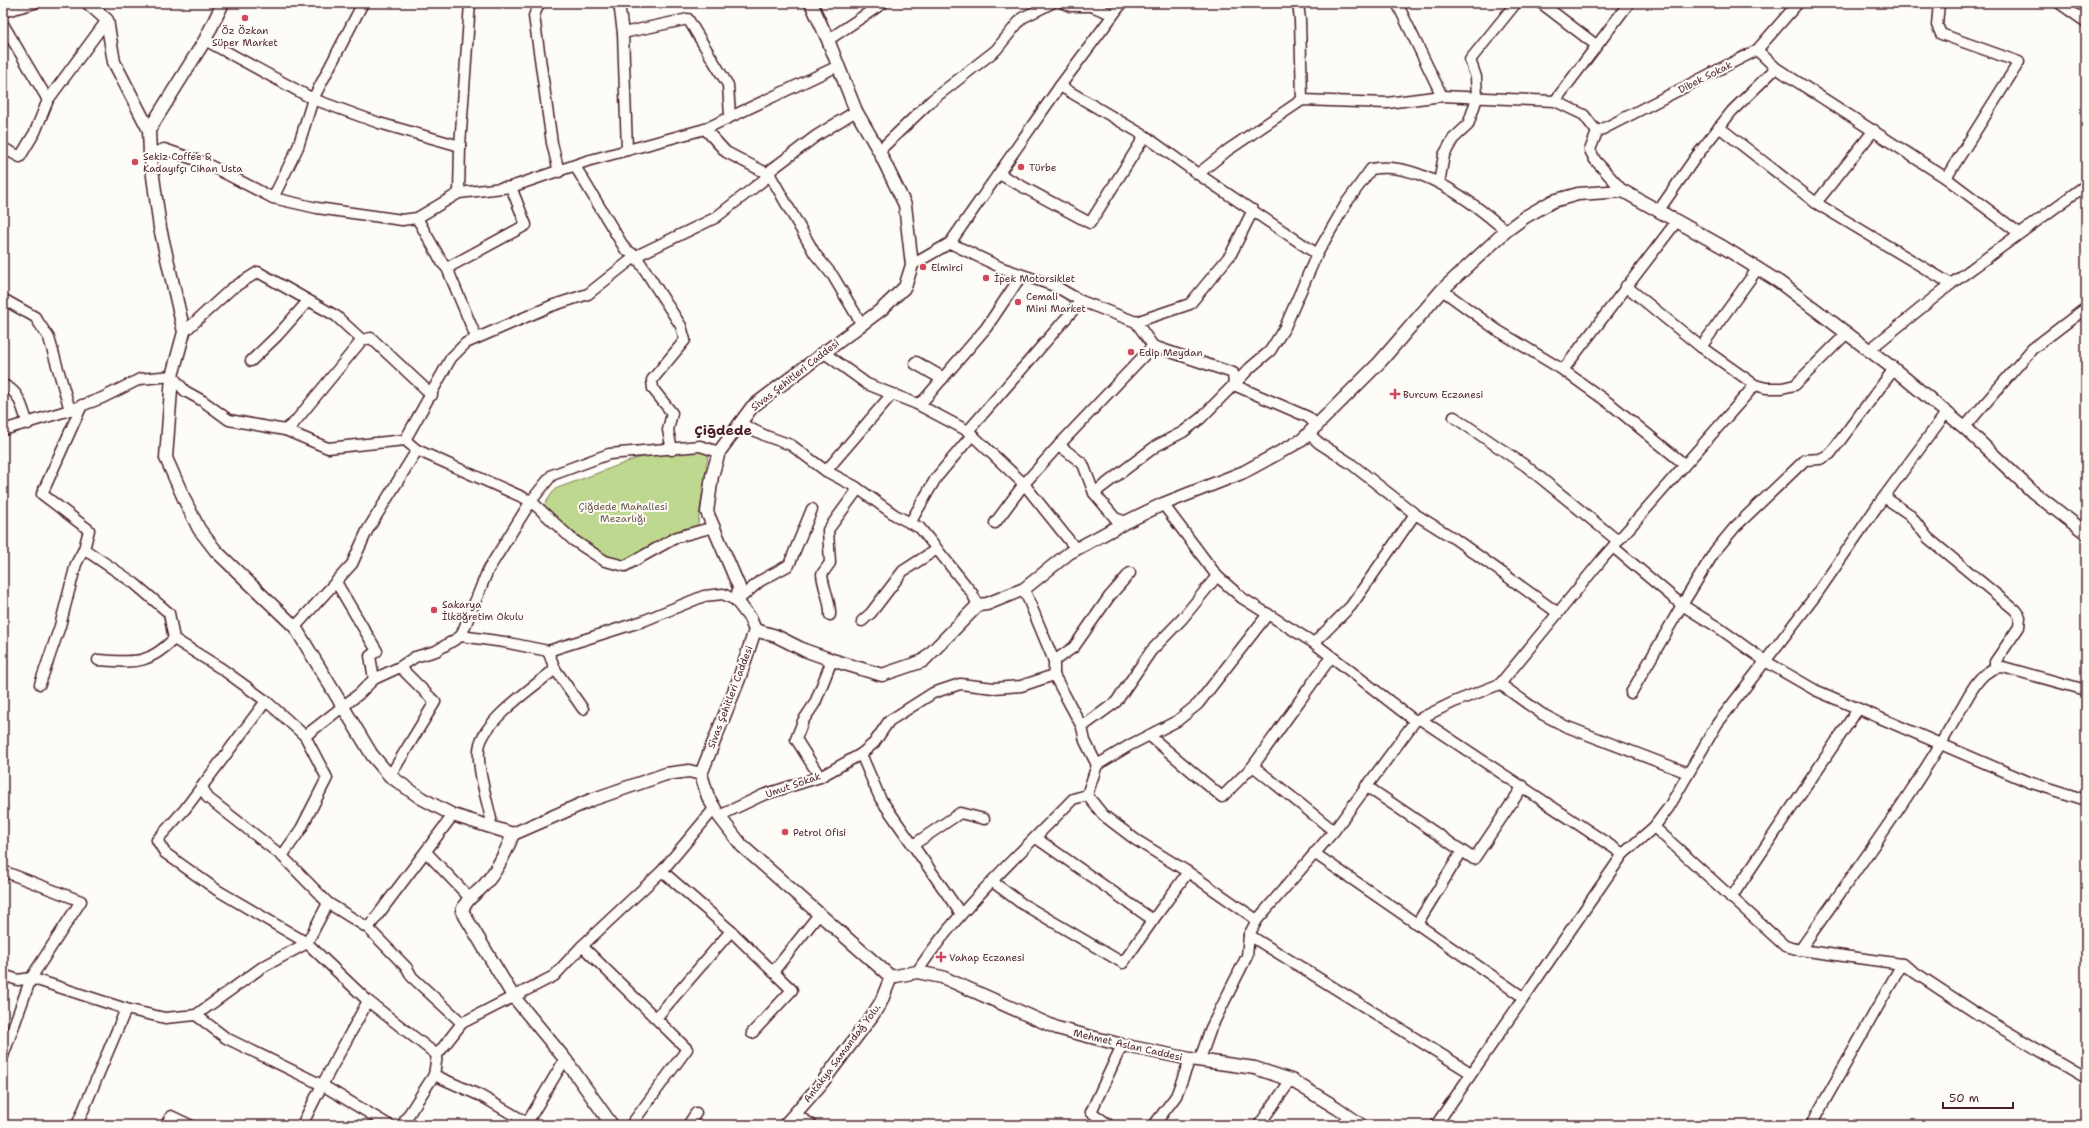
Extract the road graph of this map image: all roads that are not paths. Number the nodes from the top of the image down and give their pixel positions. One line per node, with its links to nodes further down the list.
1 (34, 3): 21 (street)
2 (88, 3): 23 (street)
3 (223, 3): 27 (street)
4 (363, 3): 36 (street)
5 (470, 3): 48 (street)
6 (539, 3): 54 (street)
7 (619, 3): 26 (street)
8 (811, 3): 28 (street, Sivas Şehitleri Caddesi)
9 (883, 3): 28 (street)
10 (1052, 3): 51 (street)
11 (1063, 3): 22 (street)
12 (1122, 3): 22 (street)
13 (1298, 3): 38 (street)
14 (1516, 3): 35 (street)
15 (1541, 3): 29 (street)
16 (1629, 3): 29 (street)
17 (1798, 3): 30 (street, Dibek Sokak)
18 (1939, 3): 58 (street)
19 (2059, 3): 24 (street)
20 (1399, 4): 34 (street)
21 (3, 12)
22 (1112, 14): 33 (street)
23 (107, 20): 37 (street); 44 (street)
24 (2086, 22)
25 (3, 24): 37 (street)
26 (623, 33): 41 (street); 50 (street)
27 (205, 40): 36 (street); 44 (street)
28 (828, 40): 31 (street, Sivas Şehitleri Caddesi)
29 (1596, 45): 39 (street)
30 (1757, 50): 32 (street); 46 (street, Dibek Sokak)
31 (838, 66): 40 (street, Sivas Şehitleri Caddesi); 41 (street)
32 (1776, 68): 42 (street); 45 (street)
33 (1060, 86): 47 (street); 55 (street)
34 (1442, 96): 35 (street); 38 (street)
35 (1477, 98): 39 (street); 59 (street)
36 (313, 99): 48 (street); 64 (street)
37 (48, 100): 49 (street)
38 (1302, 100): 56 (street)
39 (1555, 101): 46 (street)
40 (856, 111): 51 (street, Sivas Şehitleri Caddesi); 57 (street)
41 (730, 116): 43 (street)
42 (1719, 127): 65 (street); 67 (street)
43 (705, 129): 50 (street); 57 (street)
44 (149, 130): 52 (street)
45 (1874, 130): 58 (street); 65 (street)
46 (1597, 132): 62 (street)
47 (1145, 136): 55 (street); 56 (street)
48 (460, 146): 63 (street)
49 (3, 148)
50 (627, 150): 53 (street)
51 (879, 151): 75 (street, Sivas Şehitleri Caddesi)
52 (150, 154): 64 (street); 88 (street)
53 (575, 166): 54 (street); 74 (street)
54 (559, 172): 61 (street)
55 (999, 174): 72 (street)
56 (1198, 174): 66 (street)
57 (770, 175): 74 (street); 87 (street)
58 (1946, 178): 71 (street)
59 (1439, 183): 70 (street); 73 (street)
60 (2086, 185): 71 (street)
61 (511, 187): 63 (street); 76 (street)
62 (1623, 191): 67 (street); 70 (street)
63 (459, 193): 68 (street)
64 (273, 198): 68 (street)
65 (1816, 203): 79 (street)
66 (1253, 210): 73 (street); 86 (street)
67 (1659, 210): 69 (street)
68 (417, 218): 76 (street)
69 (1677, 221): 77 (street); 80 (street)
70 (1506, 231): 81 (street)
71 (2019, 232): 79 (street)
72 (950, 243): 75 (street); 78 (street)
73 (1317, 254): 102 (street)
74 (636, 256): 90 (street); 123 (street)
75 (912, 265): 87 (street, Sivas Şehitleri Caddesi)
76 (447, 268): 90 (street)
77 (1758, 268): 89 (street); 93 (street)
78 (1022, 276): 84 (street); 101 (street)
79 (1952, 284): 94 (street)
80 (1626, 286): 93 (street); 99 (street)
81 (1442, 290): 99 (street); 114 (street)
82 (3, 299): 109 (street)
83 (308, 301): 88 (street); 91 (street); 96 (street)
84 (1081, 301): 86 (street); 118 (street)
85 (2086, 308): 115 (street)
86 (1136, 322): 92 (street)
87 (861, 323): 95 (street, Sivas Şehitleri Caddesi)
88 (184, 332): 100 (street)
89 (1846, 334): 94 (street); 103 (street)
90 (476, 338): 106 (street)
91 (362, 340): 106 (street); 117 (street)
92 (1153, 346): 102 (street); 121 (street)
93 (1701, 347): 103 (street)
94 (1868, 351): 98 (street)
95 (823, 352): 105 (street); 112 (street, Sivas Şehitleri Caddesi)
96 (251, 361)
97 (916, 363): 101 (street)
98 (1894, 369): 110 (street); 150 (street)
99 (1563, 370): 125 (street)
100 (172, 376): 108 (street); 117 (street); 155 (street)
101 (942, 378): 107 (street)
102 (1234, 385): 114 (street); 129 (street)
103 (1754, 385): 125 (street)
104 (3, 386): 113 (street)
105 (892, 394): 107 (street); 126 (street)
106 (432, 395): 120 (street)
107 (917, 404): 118 (street)
108 (82, 405): 109 (street); 141 (street)
109 (70, 410): 113 (street)
110 (1946, 413): 115 (street); 130 (street)
111 (1454, 417): 140 (street)
112 (739, 423): 124 (street, Sivas Şehitleri Caddesi); 126 (street)
113 (28, 424): 116 (street)
114 (1318, 426): 119 (street)
115 (1964, 428): 139 (street)
116 (3, 430)
117 (285, 430): 120 (street)
118 (970, 433): 127 (street); 135 (street)
119 (1309, 434): 132 (street); 134 (street)
120 (405, 440): 122 (street)
121 (1059, 445): 127 (street); 129 (street)
122 (417, 450): 131 (street); 146 (street)
123 (672, 450): 124 (street); 131 (street)
124 (719, 452): 138 (street, Sivas Şehitleri Caddesi)
125 (1684, 464): 140 (street)
126 (826, 471): 128 (street)
127 (1024, 484): 137 (street); 143 (street)
128 (858, 489): 135 (street); 153 (street)
129 (1094, 493): 136 (street)
130 (1884, 497): 165 (street); 167 (street)
131 (530, 501): 138 (street); 157 (street)
132 (1163, 504): 136 (street); 145 (street)
133 (812, 509): 148 (street)
134 (1415, 514): 151 (street); 159 (street)
135 (910, 522): 142 (street)
136 (1126, 522): 143 (street)
137 (995, 523)
138 (714, 527): 148 (street, Sivas Şehitleri Caddesi)
139 (2086, 533)
140 (1616, 544): 150 (street); 151 (street)
141 (84, 549): 158 (street); 171 (street)
142 (937, 549): 149 (street); 154 (street)
143 (1076, 549): 147 (street)
144 (1130, 573): 164 (street)
145 (1217, 576): 152 (street); 180 (street)
146 (336, 582): 155 (street); 170 (street)
147 (1024, 589): 149 (street); 164 (street)
148 (737, 601): 156 (street); 160 (street)
149 (978, 605): 163 (street)
150 (1682, 605): 165 (street); 174 (street)
151 (1558, 613): 172 (street)
152 (1268, 614): 159 (street); 182 (street)
153 (830, 615)
154 (862, 621)
155 (295, 627): 176 (street)
156 (755, 630): 163 (street); 187 (street, Sivas Şehitleri Caddesi)
157 (461, 636): 160 (street); 166 (street)
158 (174, 639): 162 (street); 175 (street)
159 (1314, 643): 161 (street)
160 (548, 651): 168 (street)
161 (1331, 657): 179 (street); 186 (street)
162 (98, 660)
163 (832, 660): 190 (street)
164 (1054, 660): 169 (street)
165 (1764, 661): 178 (street); 188 (street)
166 (400, 667): 170 (street); 189 (street)
167 (1995, 667): 173 (street); 183 (street)
168 (555, 669): 177 (street); 199 (street)
169 (1054, 675): 180 (street); 184 (street, Umut Sokak)
170 (374, 680): 176 (street)
171 (40, 684)
172 (1500, 684): 179 (street); 188 (street)
173 (2086, 690)
174 (1631, 693)
175 (266, 701): 181 (street); 193 (street)
176 (342, 707): 181 (street); 189 (street)
177 (583, 709)
178 (1858, 709): 183 (street); 215 (street)
179 (1417, 720): 191 (street); 192 (street)
180 (1082, 727): 185 (street)
181 (305, 736): 209 (street)
182 (1150, 736): 185 (street); 186 (street)
183 (1941, 745): 195 (street); 227 (street)
184 (861, 754): 190 (street, Umut Sokak); 204 (street)
185 (1097, 765): 194 (street)
186 (1253, 766): 201 (street)
187 (701, 774): 196 (street); 202 (street)
188 (1688, 774): 200 (street)
189 (390, 776): 197 (street)
190 (820, 777): 196 (street, Umut Sokak)
191 (1366, 786): 201 (street); 205 (street)
192 (1523, 786): 205 (street); 208 (street)
193 (202, 787): 209 (street); 225 (street)
194 (1087, 796): 203 (street); 212 (street)
195 (2086, 800)
196 (716, 812): 211 (street, Umut Sokak); 217 (street)
197 (453, 815): 199 (street); 206 (street)
198 (984, 819): 204 (street)
199 (489, 827): 202 (street)
200 (1654, 827): 208 (street); 215 (street)
201 (1334, 831): 207 (street)
202 (513, 834): 214 (street)
203 (1036, 838): 213 (street); 219 (street)
204 (913, 845): 218 (street)
205 (1462, 851): 221 (street)
206 (426, 852): 214 (street); 222 (street)
207 (1314, 853): 220 (street); 221 (street)
208 (1623, 854): 235 (street)
209 (282, 856): 216 (street)
210 (3, 871): 233 (street)
211 (662, 871): 223 (street); 226 (street, Umut Sokak)
212 (1188, 872): 219 (street); 220 (street)
213 (993, 882): 218 (street); 219 (street)
214 (470, 898): 234 (street)
215 (1732, 898): 227 (street)
216 (328, 903): 222 (street); 225 (street)
217 (820, 913): 229 (street); 232 (street)
218 (961, 914): 230 (street)
219 (1153, 920)
220 (1257, 920): 224 (street)
221 (1417, 924): 235 (street)
222 (368, 928): 240 (street)
223 (731, 931): 229 (street); 239 (street)
224 (1249, 935): 246 (street); 247 (street)
225 (306, 943): 236 (street); 238 (street)
226 (582, 946): 234 (street, Umut Sokak); 239 (street)
227 (1800, 950): 228 (street)
228 (1902, 964): 249 (street); 271 (street)
229 (773, 972): 241 (street)
230 (917, 972): 232 (street, Mehmet Aslan Caddesi); 242 (street, Mehmet Aslan Caddesi)
231 (3, 975): 233 (street)
232 (891, 977): 253 (street, Antakya Samandağ Yolu.)
233 (31, 978): 237 (street); 244 (street)
234 (513, 996): 240 (street, Umut Sokak); 245 (street)
235 (1523, 997): 247 (street)
236 (368, 1001): 243 (street); 251 (street)
237 (126, 1009): 238 (street); 255 (street)
238 (196, 1014): 251 (street)
239 (656, 1018): 262 (street)
240 (462, 1023): 243 (street)
241 (752, 1033)
242 (1122, 1045): 246 (street, Mehmet Aslan Caddesi); 266 (street)
243 (437, 1055): 248 (street)
244 (3, 1056)
245 (566, 1059): 254 (street); 261 (street)
246 (1195, 1059): 250 (street, Mehmet Aslan Caddesi); 267 (street)
247 (1471, 1073): 270 (street)
248 (434, 1075): 254 (street); 260 (street)
249 (2086, 1078)
250 (1291, 1080): 268 (street); 269 (street, Mehmet Aslan Caddesi)
251 (322, 1085): 258 (street); 259 (street)
252 (696, 1113): 263 (street)
253 (795, 1114): 264 (street, Antakya Samandağ Yolu.); 265 (street)
254 (529, 1124)
255 (77, 1125)
256 (166, 1125): 257 (street)
257 (190, 1125)
258 (302, 1125)
259 (389, 1125)
260 (402, 1125)
261 (612, 1125)
262 (631, 1125)
263 (688, 1125)
264 (785, 1125)
265 (812, 1125)
266 (1109, 1125)
267 (1154, 1125)
268 (1259, 1125)
269 (1361, 1125)
270 (1436, 1125)
271 (1811, 1125)

